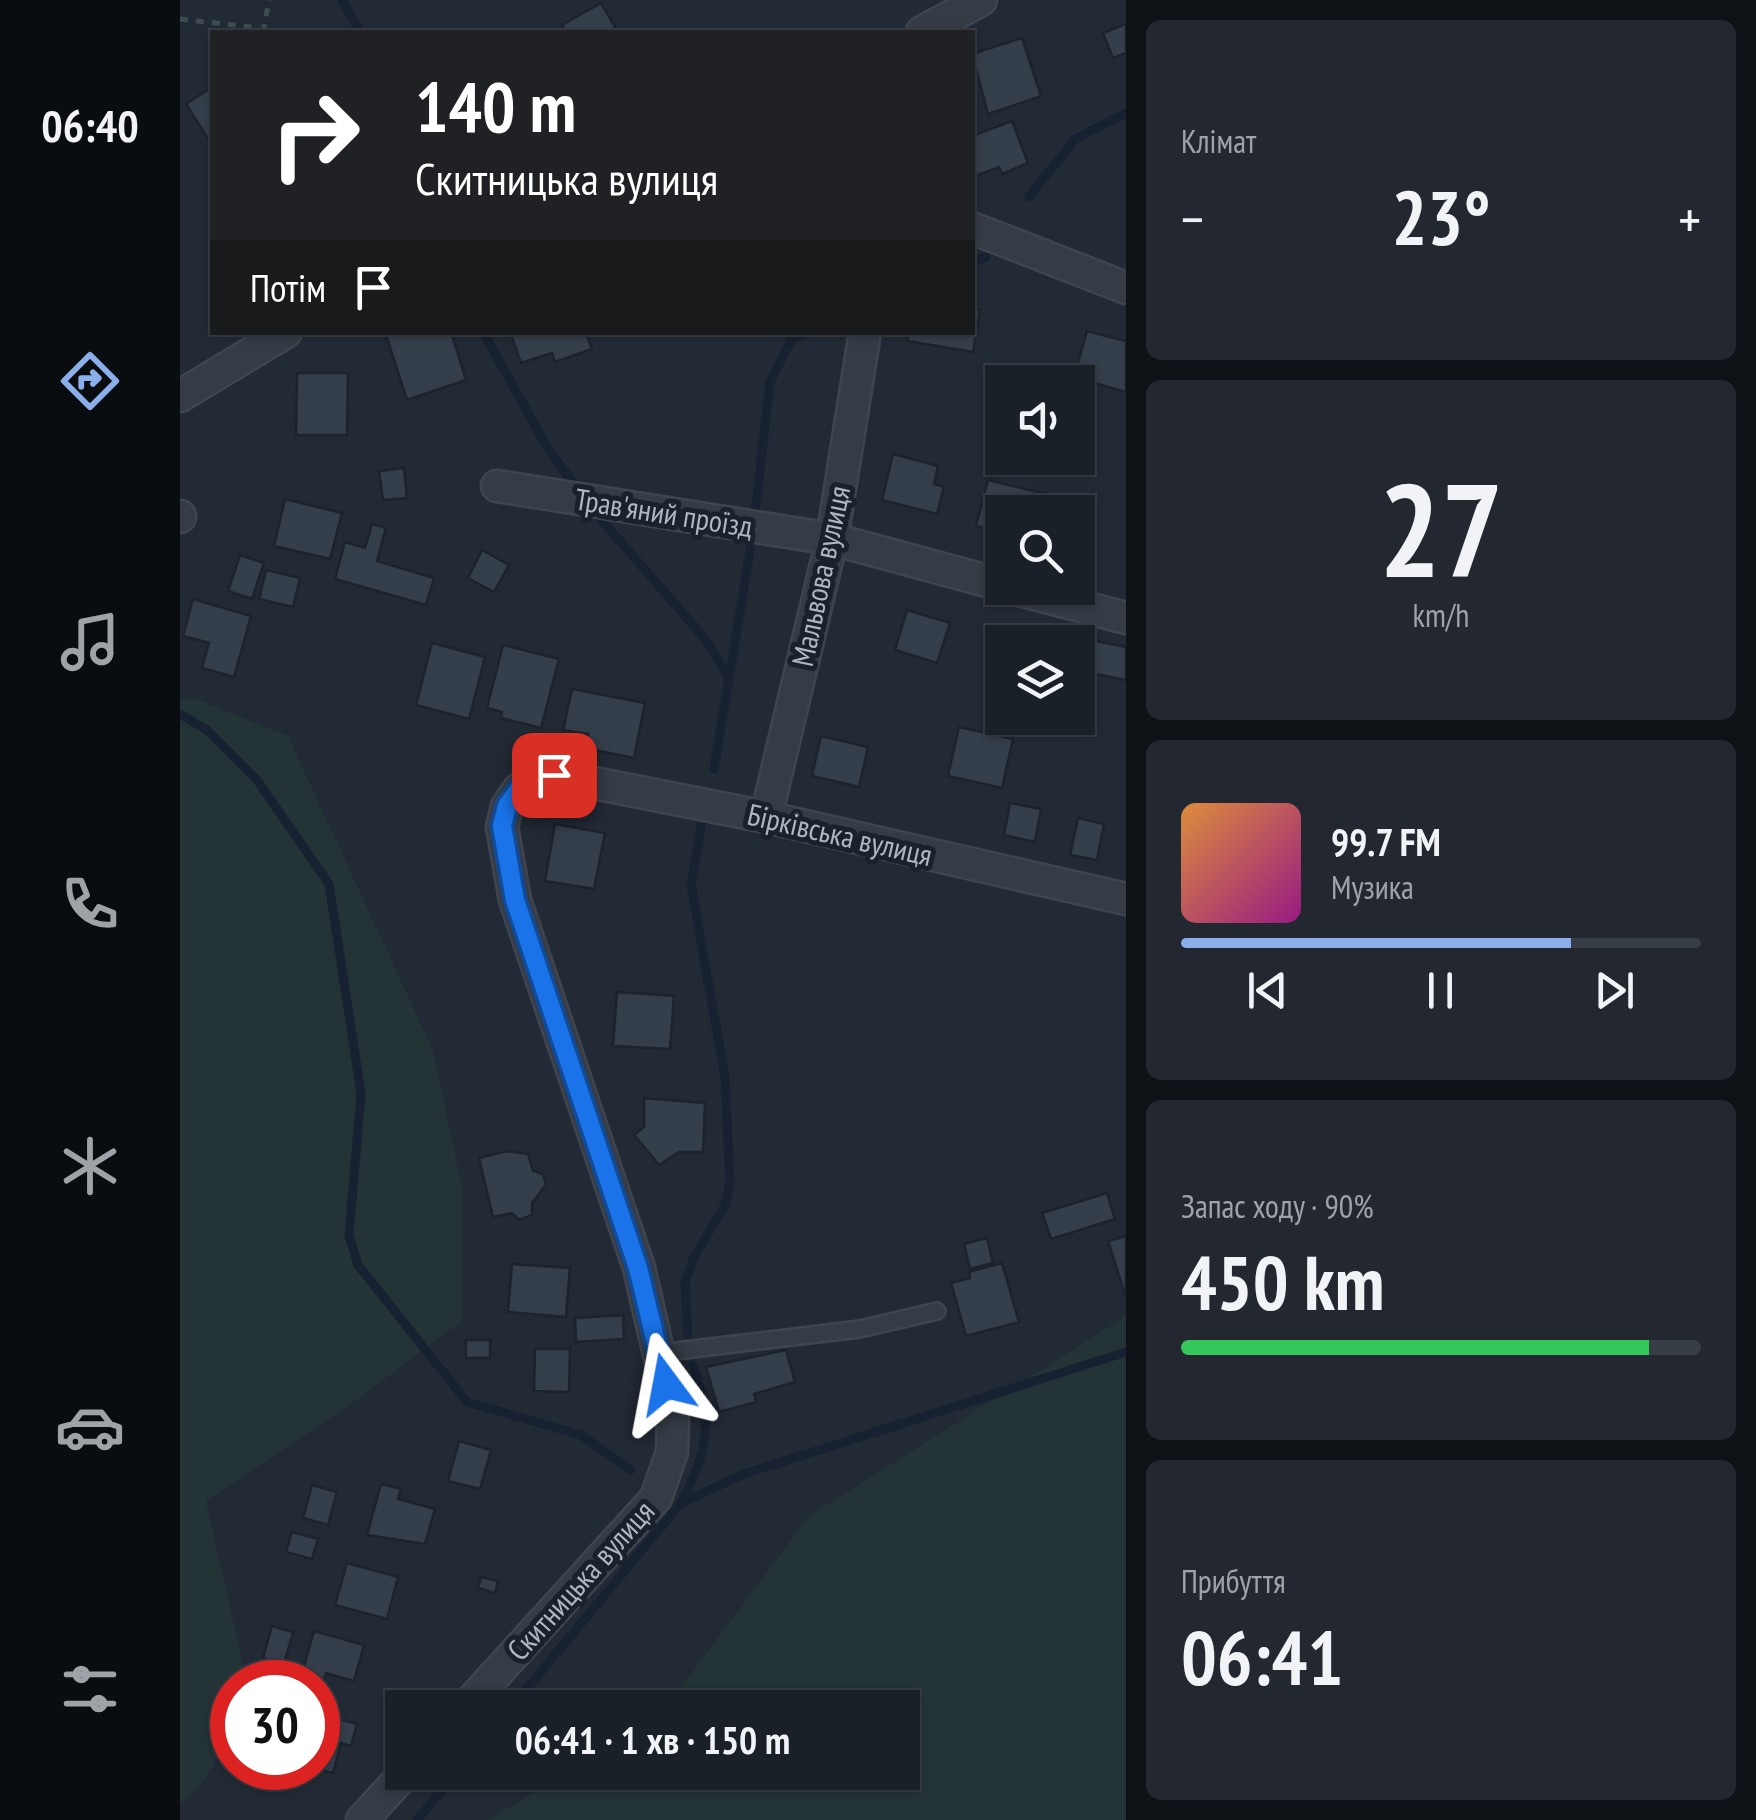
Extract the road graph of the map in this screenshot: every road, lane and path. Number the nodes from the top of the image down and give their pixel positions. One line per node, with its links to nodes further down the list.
1 (269, 0): 4 (path)
2 (981, 0): 5 (street)
3 (180, 19): 4 (path)
4 (262, 30)
5 (926, 30)
6 (975, 229): 7 (street)
7 (1126, 288)
8 (281, 335): 10 (street)
9 (865, 335): 12 (street, Мальвова вулиця)
10 (180, 396)
11 (497, 486): 12 (street, Трав'яний проїзд)
12 (832, 539): 13 (street, Трав'яний проїзд); 17 (street, Мальвова вулиця)
13 (985, 580)
14 (1077, 605): 15 (street)
15 (1126, 618)
16 (554, 775): 17 (street, Бірківська вулиця); 20 (street, Скитницька вулиця)
17 (766, 817): 18 (street, Бірківська вулиця)
18 (1126, 899)
19 (936, 1311): 20 (lane)
20 (659, 1354): 21 (street, Скитницька вулиця)
21 (481, 1690)
22 (390, 1790): 23 (street)
23 (362, 1820)

